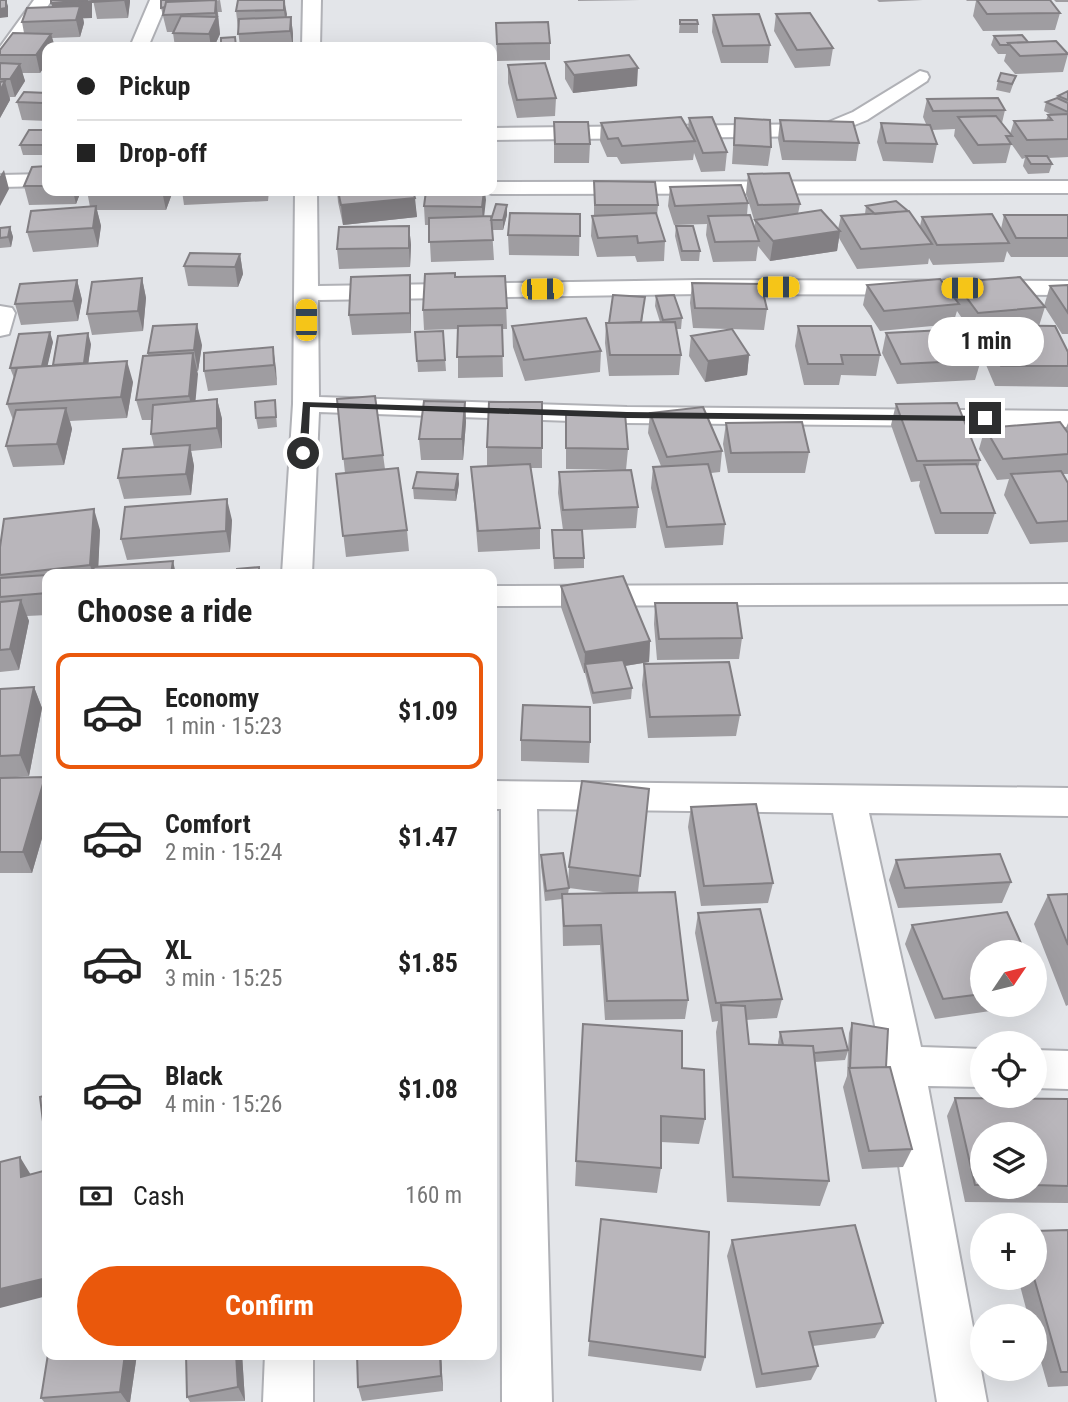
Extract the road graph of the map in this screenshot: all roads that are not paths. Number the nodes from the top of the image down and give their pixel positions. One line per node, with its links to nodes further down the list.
1 (43, 0): 6 (street)
2 (159, 0): 4 (street)
3 (312, 0): 5 (street)
4 (141, 42)
5 (311, 42)
6 (0, 60)
7 (920, 77): 8 (street)
8 (497, 134)
9 (42, 180): 10 (street)
10 (0, 181)
11 (1068, 187): 12 (street)
12 (497, 188)
13 (306, 196): 15 (street)
14 (1068, 288): 15 (street)
15 (306, 293): 16 (street)
16 (306, 404): 17 (street); 18 (street)
17 (1068, 419)
18 (297, 569)
19 (1068, 594): 20 (street)
20 (497, 596)
21 (505, 795): 22 (street); 30 (street)
22 (848, 801): 23 (street); 24 (street)
23 (1068, 803)
24 (904, 1066): 25 (street); 31 (street)
25 (970, 1068)
26 (1047, 1069): 27 (street)
27 (1068, 1070)
28 (289, 1360): 29 (street)
29 (288, 1402)
30 (527, 1402)
31 (962, 1402)

